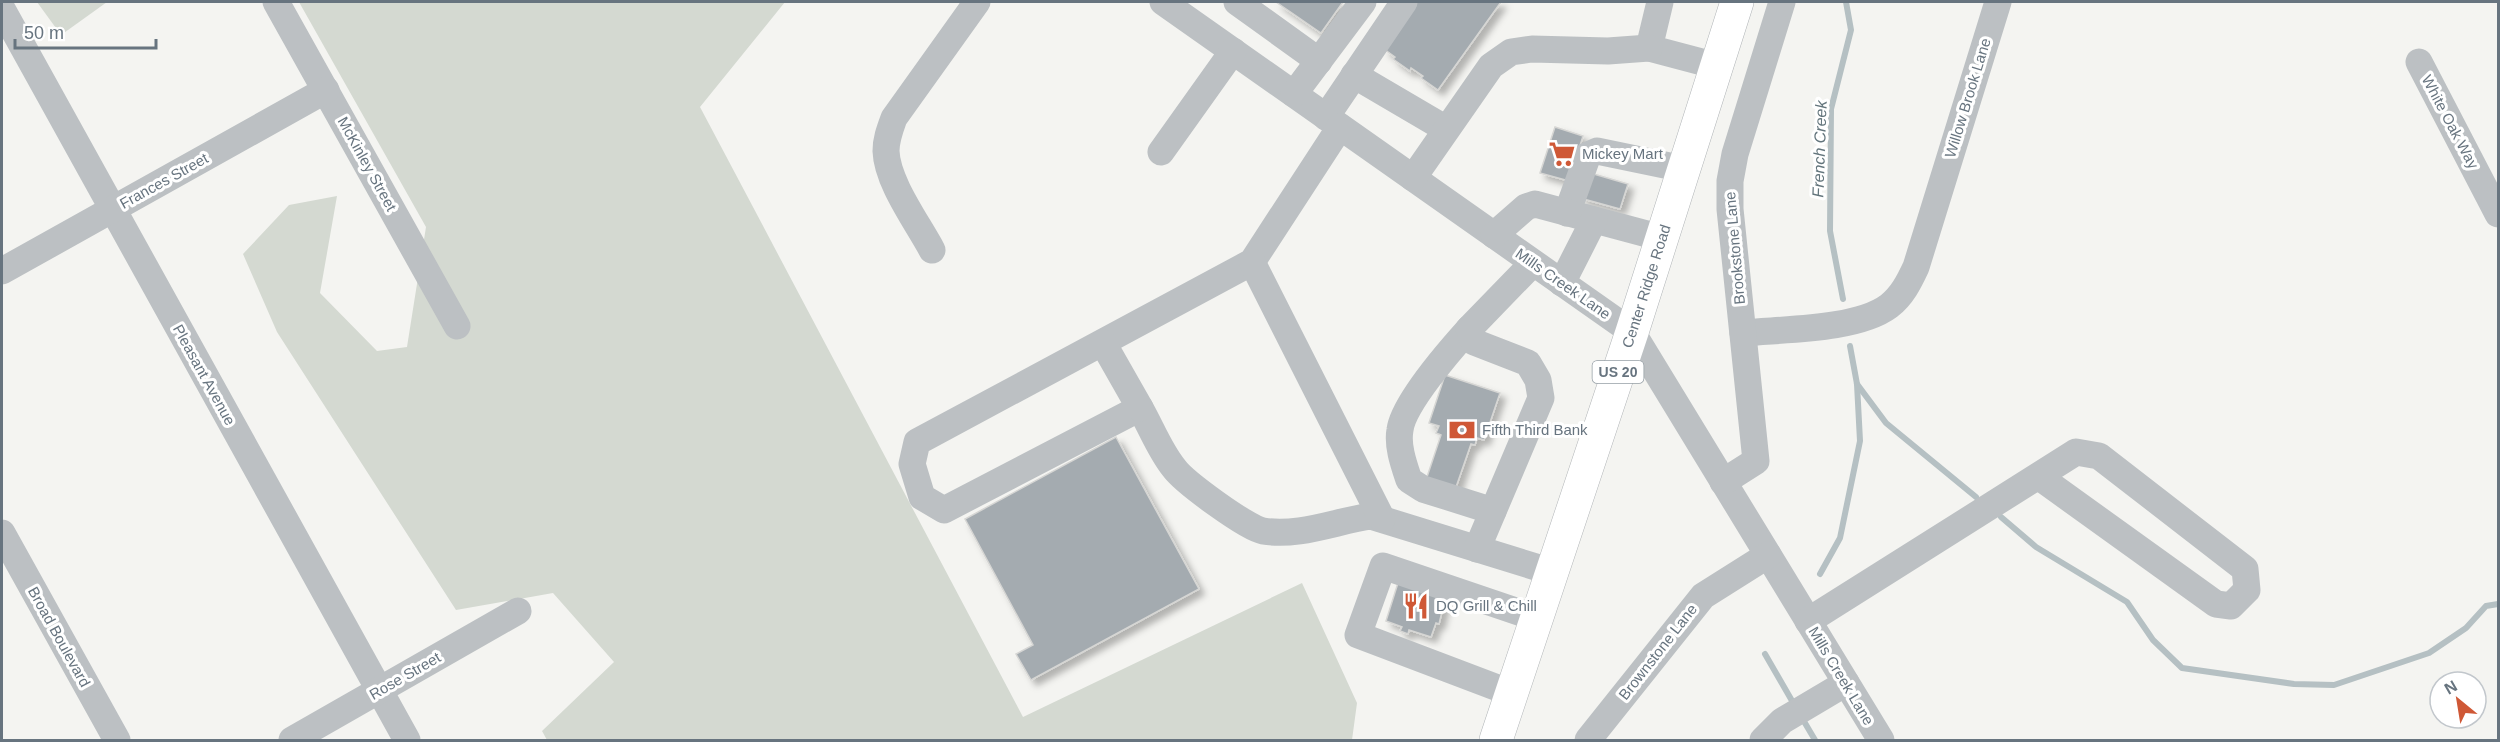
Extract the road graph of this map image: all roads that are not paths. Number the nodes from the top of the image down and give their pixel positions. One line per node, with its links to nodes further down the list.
1 (276, 2): 18 (street, McKinley Street)
2 (977, 2): 31 (street)
3 (1237, 2): 14 (street)
4 (1363, 2): 14 (street)
5 (1404, 2): 17 (street)
6 (1660, 2): 12 (street)
7 (1737, 2): 16 (main road, Center Ridge Road / US 20)
8 (1782, 2): 39 (street, Brookstone Lane)
9 (1998, 2): 39 (street, Willow Brook Lane)
10 (1167, 3): 13 (street, Mills Creek Lane)
11 (2, 9): 25 (street, Pleasant Avenue)
12 (1649, 48): 16 (street); 21 (street)
13 (1233, 51): 19 (street, Mills Creek Lane); 22 (street)
14 (1318, 61): 19 (street)
15 (2419, 62): 27 (street, White Oak Way)
16 (1717, 66): 23 (main road, Center Ridge Road / US 20)
17 (1354, 75): 20 (street); 21 (street)
18 (326, 90): 25 (street, Frances Street); 36 (street, McKinley Street)
19 (1294, 94): 20 (street, Mills Creek Lane)
20 (1333, 122): 24 (street, Mills Creek Lane); 32 (street)
21 (1446, 129): 24 (street)
22 (1161, 152)
23 (1684, 169): 26 (street); 30 (main road, Center Ridge Road / US 20)
24 (1413, 178): 29 (street, Mills Creek Lane)
25 (112, 210): 34 (street, Frances Street); 54 (street, Pleasant Avenue)
26 (1566, 213): 28 (street); 29 (street)
27 (2499, 214)
28 (1594, 220): 30 (street); 35 (street)
29 (1494, 235): 33 (street, Mills Creek Lane)
30 (1662, 238): 38 (main road, Center Ridge Road / US 20)
31 (932, 250)
32 (1252, 262): 40 (street); 45 (street)
33 (1533, 263): 35 (street, Mills Creek Lane); 37 (street)
34 (2, 271)
35 (1562, 283): 38 (street, Mills Creek Lane)
36 (457, 326)
37 (1469, 329): 44 (street); 44 (street)
38 (1632, 332): 43 (street, Mills Creek Lane); 49 (main road, Center Ridge Road / US 20)
39 (1743, 333): 43 (street, Brookstone Lane)
40 (1103, 343): 41 (street); 41 (street)
41 (1140, 408): 45 (street)
42 (2038, 476): 42 (street); 52 (street)
43 (1723, 482): 48 (street, Mills Creek Lane)
44 (1493, 511): 47 (street)
45 (1382, 519): 47 (street)
46 (2, 534): 56 (street, Broad Boulevard)
47 (1477, 549): 49 (street)
48 (1768, 555): 52 (street, Mills Creek Lane); 60 (street, Brownstone Lane)
49 (1552, 572): 51 (main road, Center Ridge Road / US 20)
50 (518, 611): 54 (street, Rose Street)
51 (1536, 618): 55 (main road, Center Ridge Road / US 20); 55 (street)
52 (1808, 621): 53 (street, Mills Creek Lane)
53 (1846, 683): 61 (street); 62 (street, Mills Creek Lane)
54 (380, 691): 57 (street, Rose Street); 58 (street, Pleasant Avenue)
55 (1512, 693): 59 (main road, Center Ridge Road / US 20)
56 (117, 741)
57 (292, 741)
58 (407, 741)
59 (1496, 741)
60 (1588, 741)
61 (1762, 741)
62 (1881, 741)

